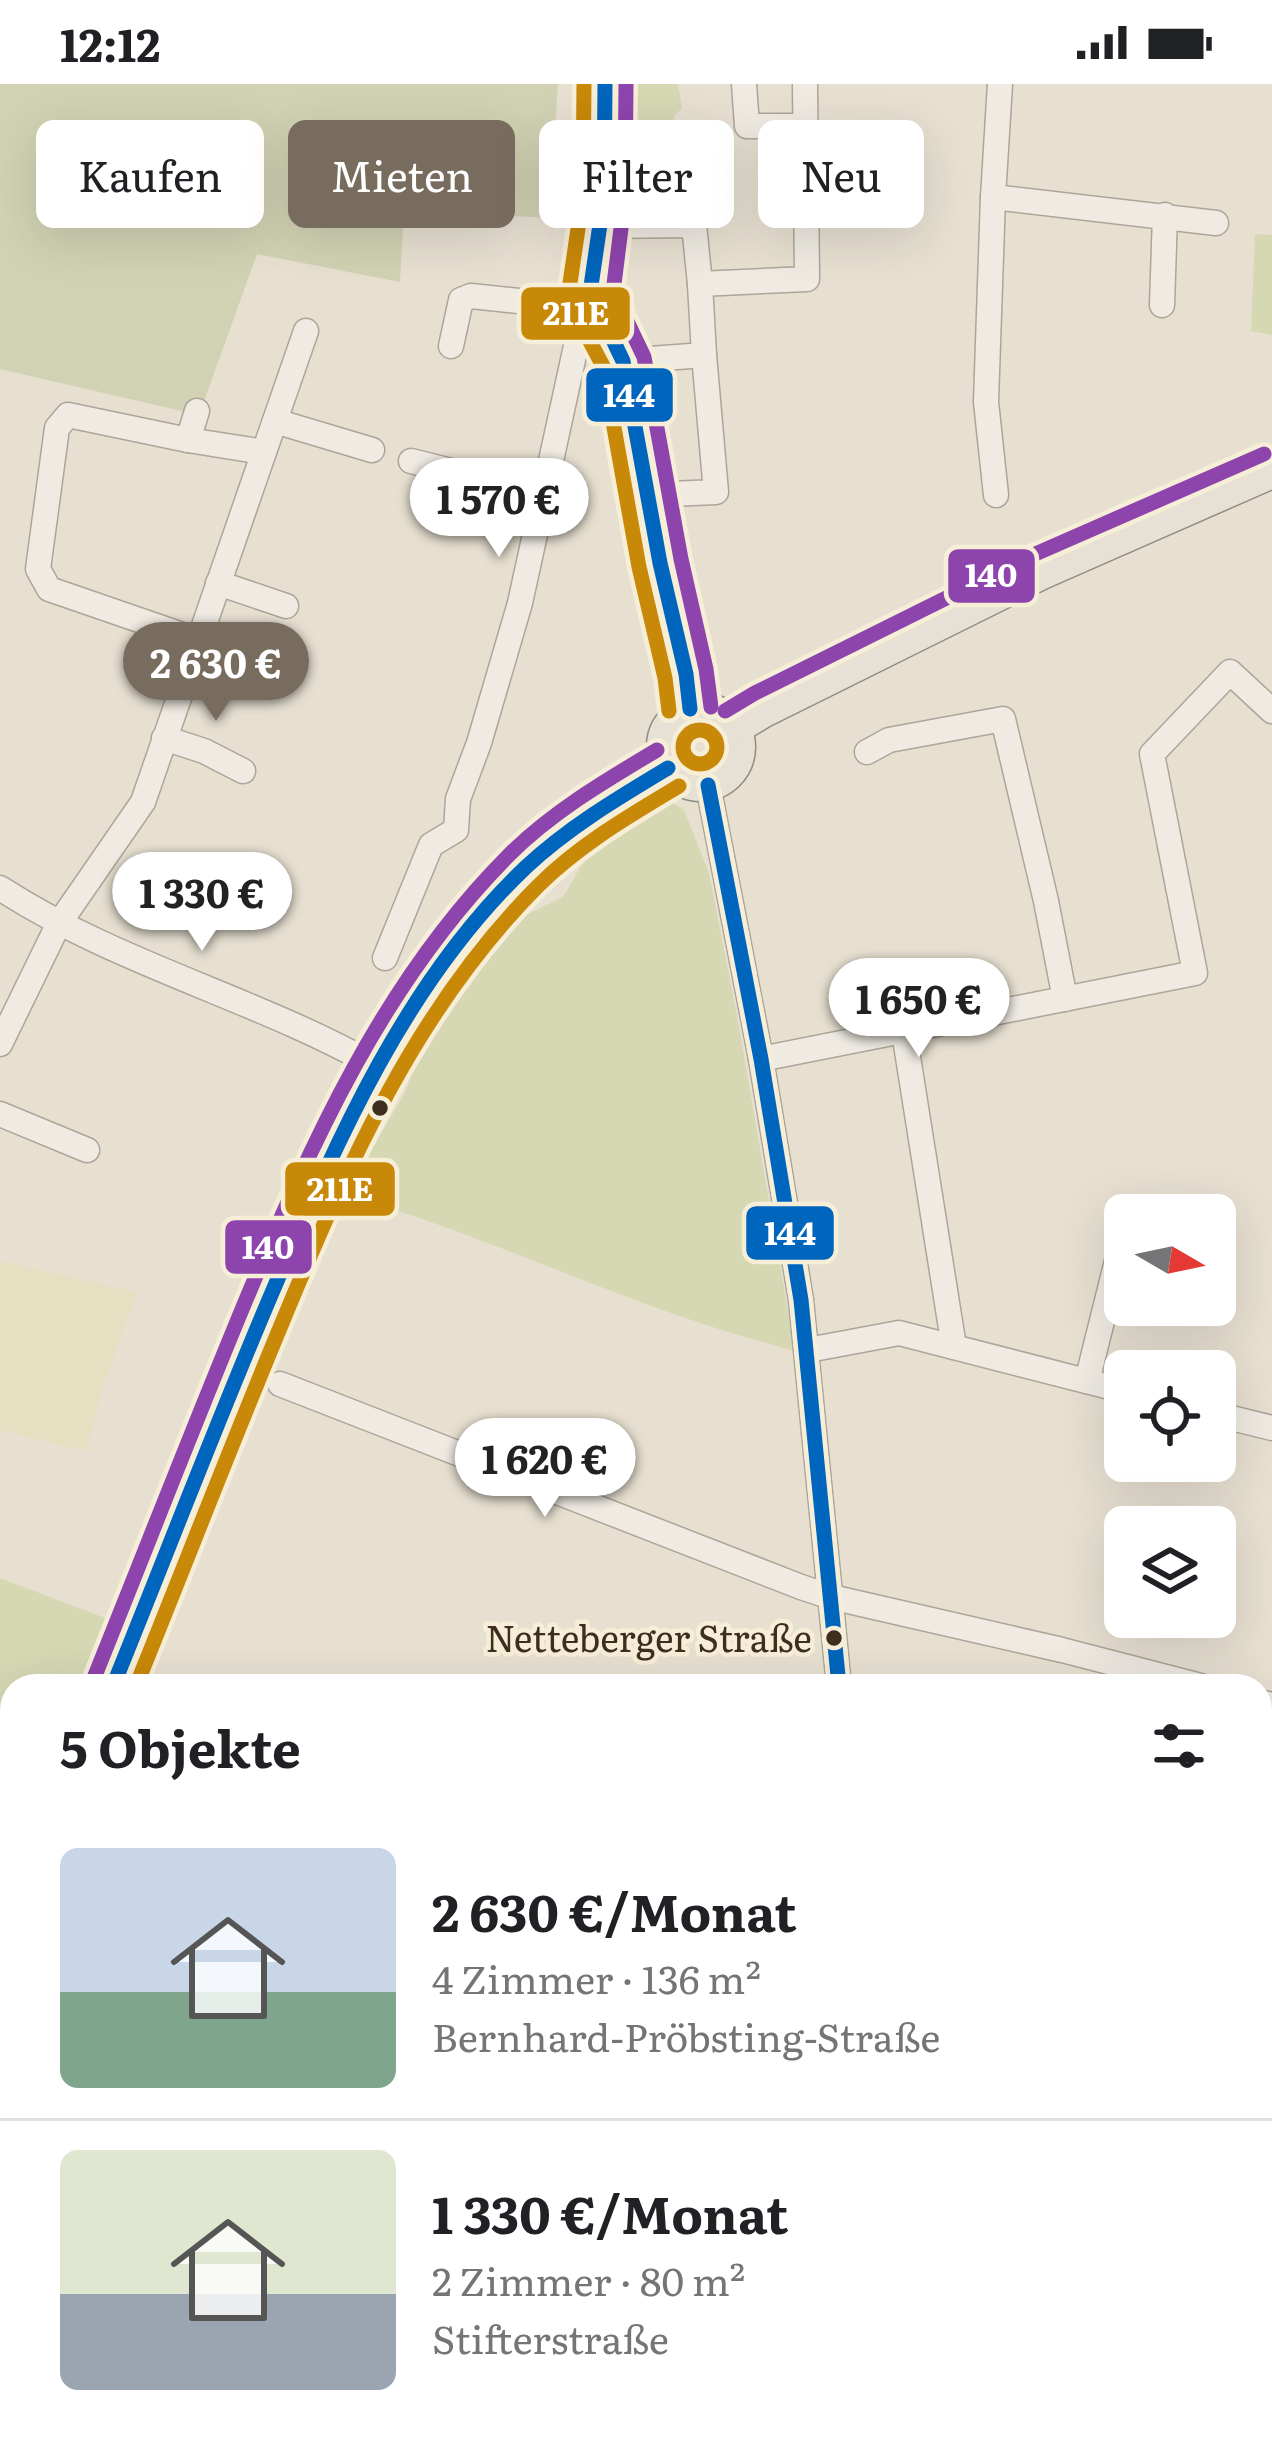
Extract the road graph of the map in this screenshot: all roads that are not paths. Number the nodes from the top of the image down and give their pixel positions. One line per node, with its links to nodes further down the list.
1 (605, 84): 5 (street)
2 (744, 84): 7 (street)
3 (805, 84): 6 (street)
4 (1000, 84): 8 (street)
5 (606, 120)
6 (806, 120)
7 (758, 128)
8 (992, 196): 9 (street); 30 (street)
9 (1165, 215): 10 (street); 15 (street)
10 (1216, 223)
11 (601, 228): 16 (street)
12 (694, 228): 14 (street)
13 (807, 228): 14 (street)
14 (700, 284): 19 (street)
15 (1162, 305)
16 (594, 319): 18 (street); 20 (street); 28 (street)
17 (306, 331): 22 (street)
18 (451, 346)
19 (704, 355): 20 (street); 29 (street)
20 (622, 362): 29 (street)
21 (196, 410): 23 (street)
22 (275, 421): 24 (street); 25 (street)
23 (188, 440): 25 (street); 33 (street)
24 (372, 450)
25 (264, 452): 31 (street)
26 (411, 461): 28 (street)
27 (1272, 473): 36 (main road)
28 (544, 494): 44 (street)
29 (647, 495): 34 (street)
30 (996, 495)
31 (218, 583): 32 (street); 33 (street)
32 (286, 606)
33 (197, 640): 37 (street)
34 (690, 709): 36 (main road); 39 (main road)
35 (1272, 711): 45 (street)
36 (736, 729): 41 (main road)
37 (164, 738): 40 (street); 43 (street)
38 (867, 752): 45 (street)
39 (668, 768): 41 (main road); 49 (main road)
40 (243, 771)
41 (708, 785): 48 (street)
42 (0, 889): 43 (street)
43 (58, 925): 47 (street); 49 (street)
44 (386, 958)
45 (1065, 999): 46 (street)
46 (904, 1032): 48 (street); 53 (street)
47 (0, 1045)
48 (761, 1059): 54 (street)
49 (376, 1066): 61 (main road)
50 (0, 1114): 51 (street)
51 (87, 1150)
52 (1104, 1313): 55 (street)
53 (954, 1347): 54 (street); 55 (street)
54 (808, 1350): 60 (street)
55 (1087, 1381): 57 (street)
56 (280, 1384): 60 (street)
57 (1104, 1385)
58 (1236, 1419): 59 (street)
59 (1272, 1428)
60 (831, 1597): 62 (street); 63 (street)
61 (117, 1674)
62 (838, 1674)
63 (1144, 1674)

